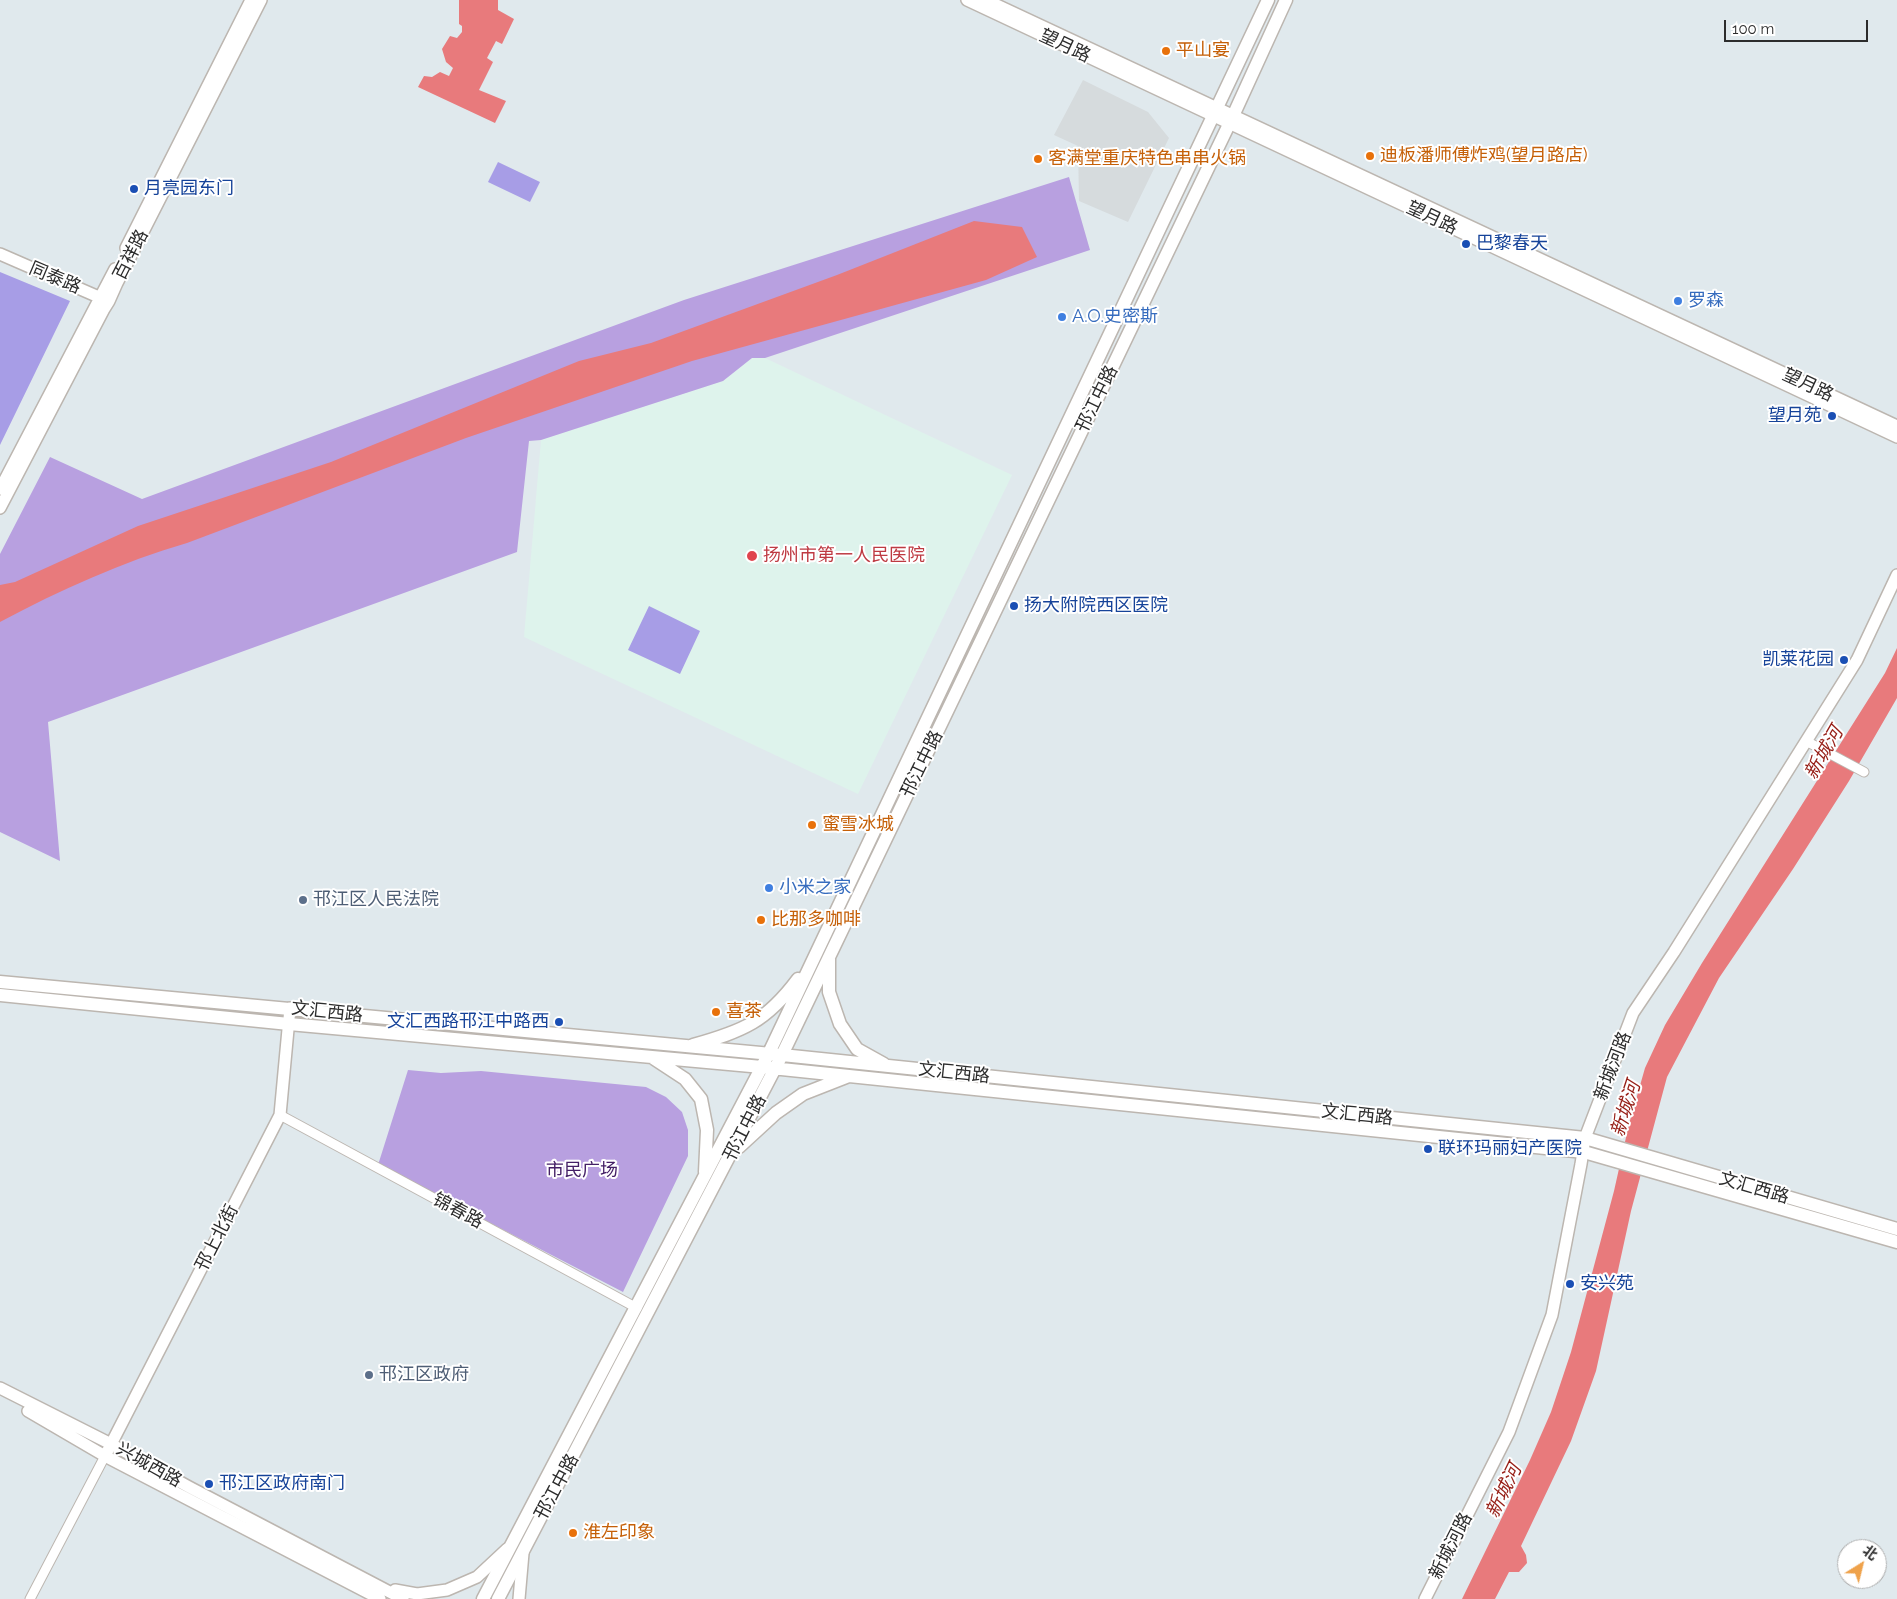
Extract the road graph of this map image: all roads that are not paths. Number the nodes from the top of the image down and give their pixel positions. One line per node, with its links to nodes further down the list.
1 (251, 0): 10 (street, 百祥路)
2 (261, 0): 10 (street, 百祥路)
3 (967, 0): 7 (street, 望月路)
4 (986, 0): 7 (street, 望月路)
5 (1268, 0): 7 (main road, 邗江中路)
6 (1286, 0): 8 (main road, 邗江中路)
7 (1216, 112): 8 (street, 望月路); 18 (main road, 邗江中路)
8 (1231, 119): 11 (street, 望月路); 12 (street, 望月路); 19 (main road, 邗江中路)
9 (0, 254): 10 (street, 同泰路)
10 (105, 300): 13 (street, 百祥路); 14 (street, 百祥路)
11 (1897, 426)
12 (1897, 437)
13 (0, 489)
14 (0, 508)
15 (1897, 575): 16 (street, 新城河路)
16 (1806, 741): 17 (street); 33 (street, 新城河路)
17 (1864, 772)
18 (815, 955): 24 (main road); 25 (main road, 邗江中路)
19 (830, 956): 26 (main road, 邗江中路); 28 (main road)
20 (0, 982): 22 (main road, 文汇西路)
21 (0, 995): 23 (main road, 文汇西路)
22 (290, 1008): 23 (street, 邗上北街); 24 (main road, 文汇西路)
23 (289, 1024): 27 (main road, 文汇西路); 32 (street, 邗上北街)
24 (685, 1047): 25 (main road, 文汇西路)
25 (768, 1055): 26 (main road, 文汇西路); 29 (main road, 邗江中路)
26 (782, 1056): 28 (main road, 文汇西路); 30 (main road, 邗江中路)
27 (651, 1057): 29 (main road, 文汇西路); 36 (main road)
28 (888, 1066): 33 (main road, 文汇西路)
29 (762, 1067): 30 (main road, 文汇西路); 36 (main road, 邗江中路)
30 (775, 1068): 31 (main road, 文汇西路); 35 (main road, 邗江中路)
31 (850, 1076): 34 (main road, 文汇西路); 35 (main road)
32 (280, 1115): 39 (street, 锦春路); 42 (street, 邗上北街)
33 (1585, 1138): 34 (street, 新城河路); 37 (main road, 文汇西路)
34 (1584, 1152): 38 (main road, 文汇西路); 52 (street, 新城河路)
35 (731, 1154): 45 (main road, 邗江中路)
36 (705, 1175): 39 (main road, 邗江中路)
37 (1897, 1229)
38 (1897, 1242)
39 (637, 1308): 44 (main road, 邗江中路)
40 (0, 1388): 42 (street, 兴城西路)
41 (0, 1397): 43 (street, 兴城西路)
42 (111, 1444): 43 (street, 邗上北街); 46 (street, 兴城西路)
43 (105, 1456): 46 (street, 兴城西路); 47 (street)
44 (510, 1547): 46 (street); 49 (main road, 邗江中路)
45 (523, 1551): 50 (main road, 邗江中路); 51 (street)
46 (380, 1593): 48 (street, 兴城西路)
47 (30, 1599)
48 (403, 1599)
49 (483, 1599)
50 (498, 1599)
51 (519, 1599)
52 (1425, 1599)

